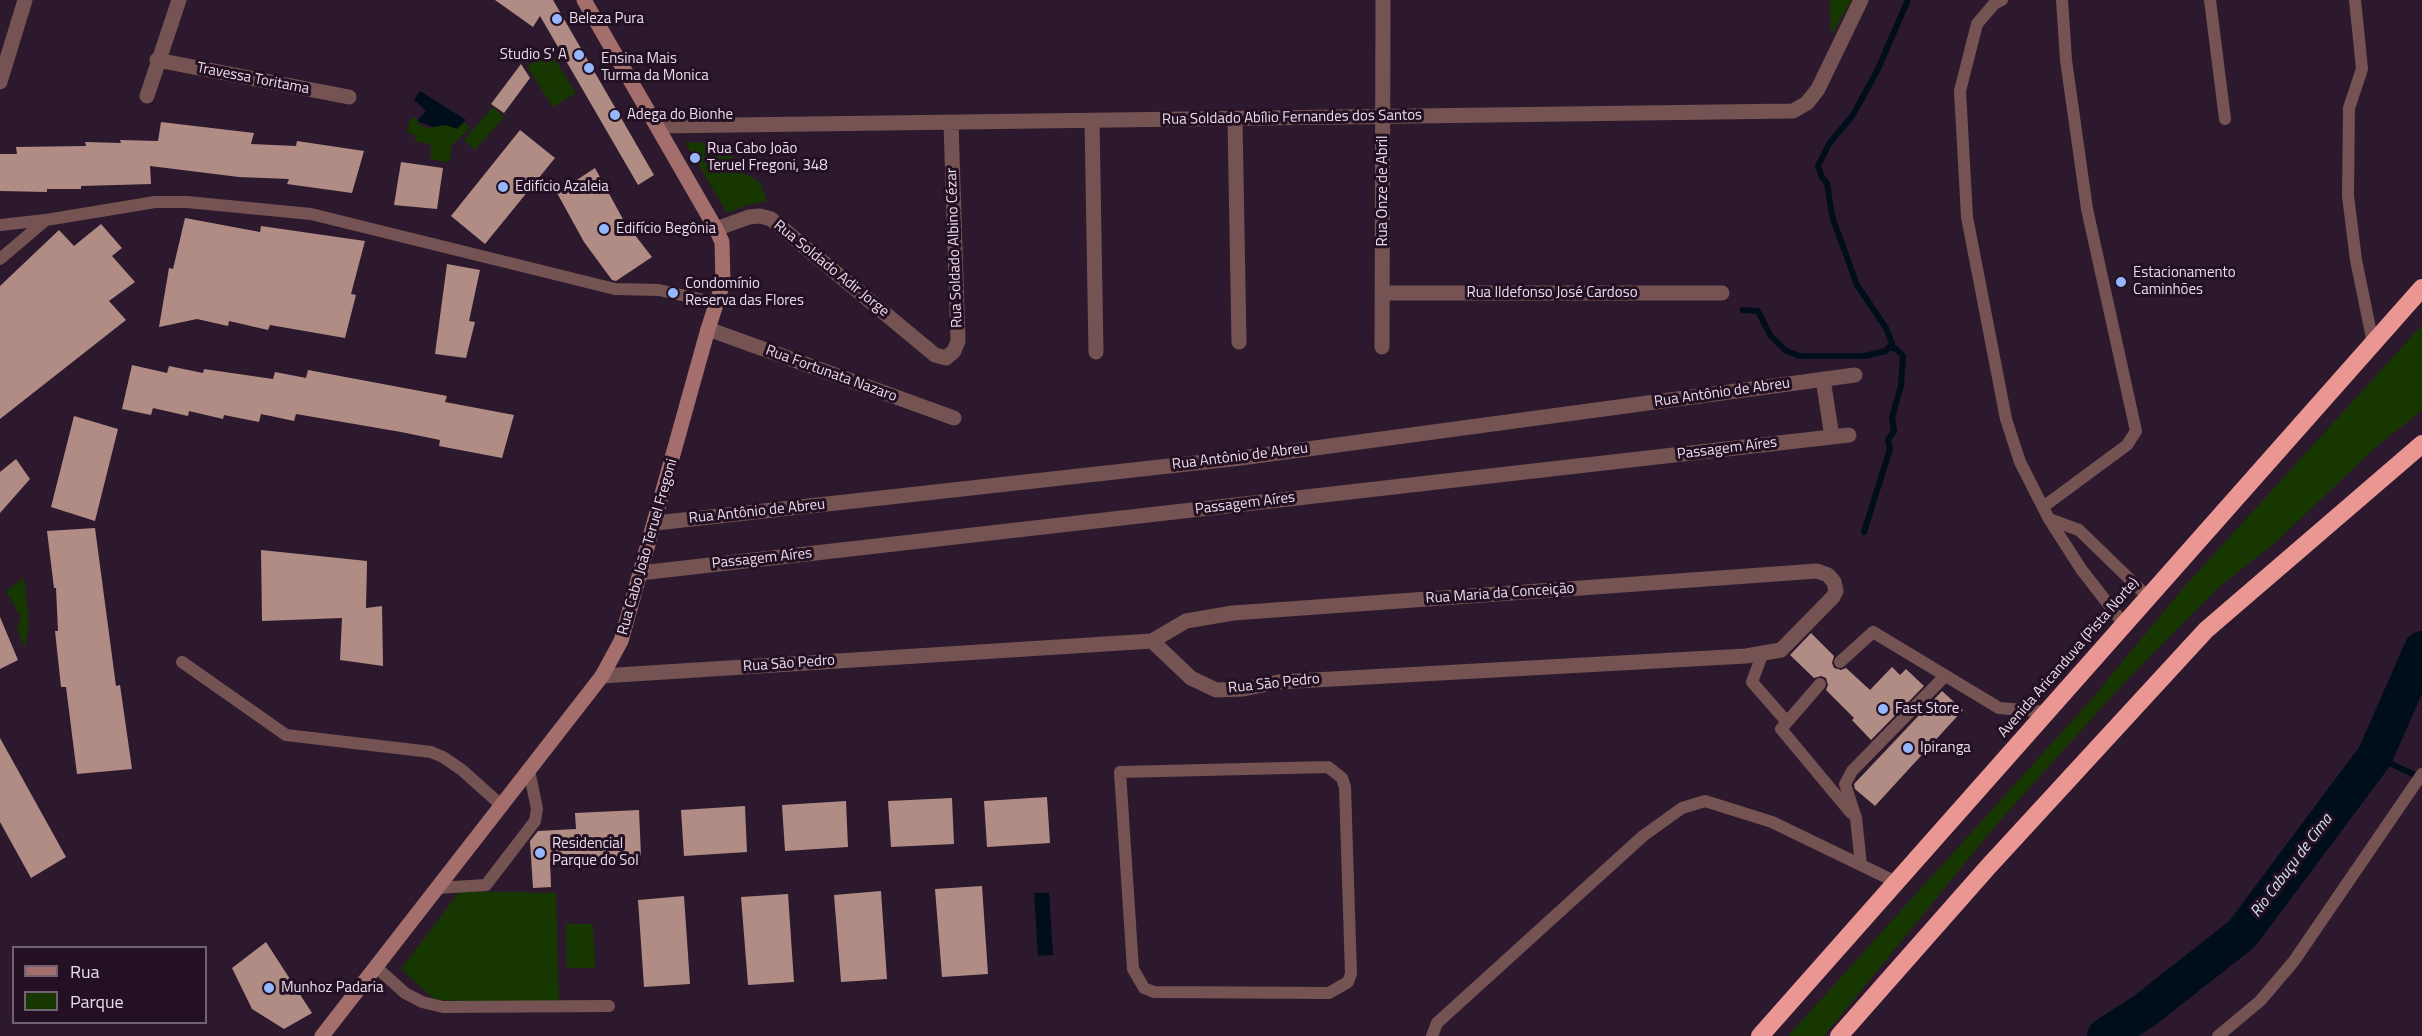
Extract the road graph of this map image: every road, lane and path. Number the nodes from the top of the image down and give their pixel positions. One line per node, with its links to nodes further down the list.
1 (25, 0): 11 (street)
2 (179, 0): 10 (street)
3 (584, 0): 19 (street, Rua Cabo João Teruel Fregoni)
4 (1383, 0): 14 (street, Rua Onze de Abril)
5 (1861, 0): 14 (street, Rua Soldado Abílio Fernandes dos Santos)
6 (2002, 0): 40 (lane)
7 (2062, 0): 40 (lane)
8 (2210, 0): 16 (lane)
9 (2355, 0): 30 (lane)
10 (157, 60): 12 (street); 13 (street, Travessa Toritama)
11 (0, 82)
12 (147, 96)
13 (349, 97)
14 (1383, 117): 15 (street, Rua Soldado Abílio Fernandes dos Santos); 25 (street, Rua Onze de Abril)
15 (1235, 119): 17 (street, Rua Soldado Abílio Fernandes dos Santos); 29 (street)
16 (2224, 119)
17 (1092, 121): 18 (street, Rua Soldado Abílio Fernandes dos Santos); 32 (street)
18 (951, 123): 19 (street, Rua Soldado Abílio Fernandes dos Santos); 33 (street, Rua Soldado Albino Cézar)
19 (658, 126): 22 (street, Rua Cabo João Teruel Fregoni)
20 (46, 220): 21 (lane); 23 (lane); 27 (lane)
21 (0, 225)
22 (716, 229): 27 (street, Rua Cabo João Teruel Fregoni); 33 (street, Rua Soldado Adir Jorge)
23 (0, 259)
24 (2422, 288): 30 (highway, Avenida Aricanduva (Pista Norte))
25 (1382, 293): 26 (street, Rua Ildefonso José Cardoso); 31 (street, Rua Onze de Abril)
26 (1722, 293)
27 (717, 303): 28 (street, Rua Cabo João Teruel Fregoni)
28 (708, 329): 36 (street, Rua Fortunata Nazaro); 42 (street, Rua Cabo João Teruel Fregoni)
29 (1239, 342)
30 (2373, 343): 44 (highway, Avenida Aricanduva (Pista Norte))
31 (1382, 346)
32 (1096, 352)
33 (935, 355)
34 (1855, 375): 35 (street, Rua Antônio de Abreu)
35 (1823, 379): 38 (street); 42 (street, Rua Antônio de Abreu)
36 (954, 417)
37 (1849, 435): 38 (street, Passagem Aíres)
38 (1832, 437): 43 (street, Passagem Aíres)
39 (2422, 444): 69 (highway)
40 (2043, 507): 41 (lane)
41 (2049, 519): 44 (lane); 46 (lane)
42 (656, 523): 43 (street, Rua Cabo João Teruel Fregoni)
43 (640, 573): 52 (street, Rua Cabo João Teruel Fregoni)
44 (2147, 596): 46 (highway, Avenida Aricanduva (Pista Norte))
45 (1833, 597): 47 (street, Rua Maria da Conceição); 48 (street, Rua São Pedro)
46 (2123, 623): 54 (highway, Avenida Aricanduva (Pista Norte))
47 (1152, 641): 48 (street, Rua São Pedro); 52 (street, Rua São Pedro)
48 (1762, 654): 55 (lane)
49 (182, 662): 58 (lane)
50 (1840, 662): 51 (lane)
51 (1945, 675): 54 (lane); 59 (lane)
52 (602, 676): 56 (street, Rua Cabo João Teruel Fregoni)
53 (1820, 684): 55 (lane)
54 (2048, 712): 61 (highway, Avenida Aricanduva (Pista Norte))
55 (1787, 722): 59 (lane)
56 (529, 770): 58 (street, Rua Cabo João Teruel Fregoni); 62 (lane)
57 (2422, 774): 70 (lane)
58 (501, 805): 62 (street, Rua Cabo João Teruel Fregoni)
59 (1856, 818): 60 (lane)
60 (1861, 865): 61 (lane); 67 (lane)
61 (1896, 882): 68 (highway, Avenida Aricanduva (Pista Norte))
62 (436, 888): 63 (street, Rua Cabo João Teruel Fregoni)
63 (376, 967): 65 (lane); 66 (street, Rua Cabo João Teruel Fregoni)
64 (1154, 992): 64 (lane)
65 (609, 1006)
66 (322, 1036)
67 (1432, 1036)
68 (1760, 1036)
69 (1839, 1036)
70 (2218, 1036)

